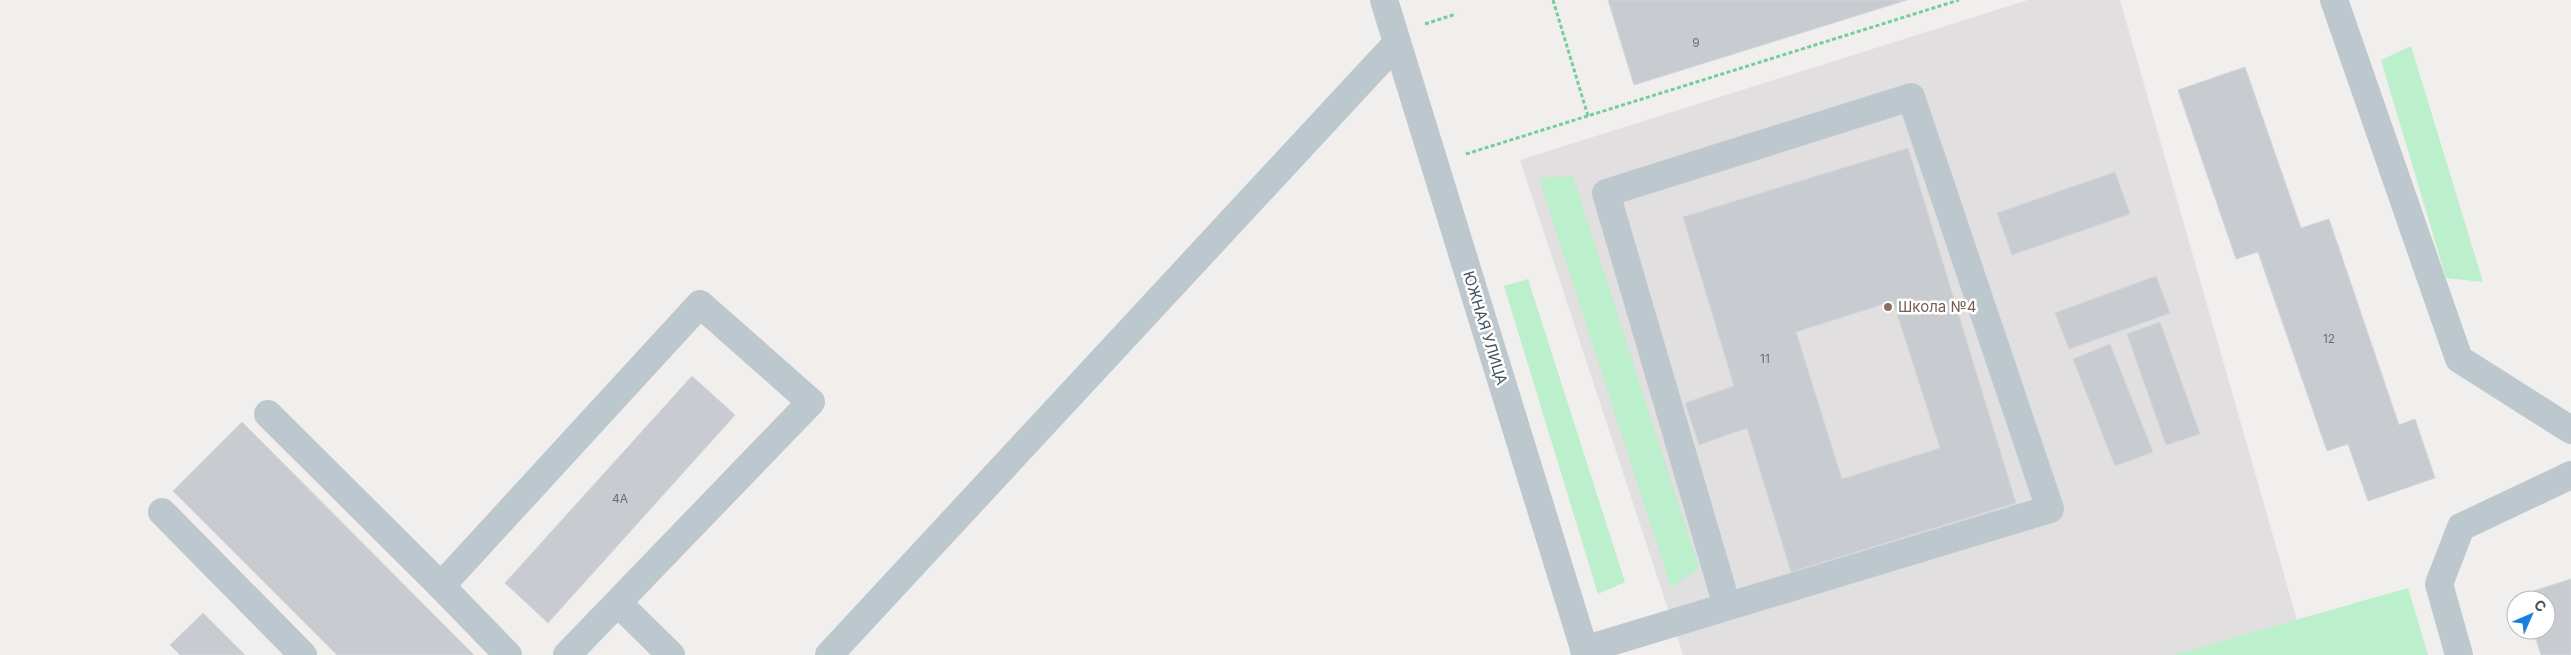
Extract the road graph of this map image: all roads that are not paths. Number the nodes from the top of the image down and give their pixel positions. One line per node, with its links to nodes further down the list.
1 (1384, 0): 3 (street, ЮЖНАЯ УЛИЦА)
2 (2334, 0): 5 (street)
3 (1397, 43): 11 (street, ЮЖНАЯ УЛИЦА); 16 (street)
4 (268, 414): 8 (street)
5 (2571, 430)
6 (2571, 475): 17 (street)
7 (162, 512): 12 (street)
8 (442, 586): 9 (street); 13 (street)
9 (618, 603): 14 (street); 15 (street)
10 (1727, 606): 10 (street); 11 (street)
11 (1585, 652)
12 (303, 655)
13 (508, 655)
14 (567, 655)
15 (670, 655)
16 (829, 655)
17 (2459, 655)

